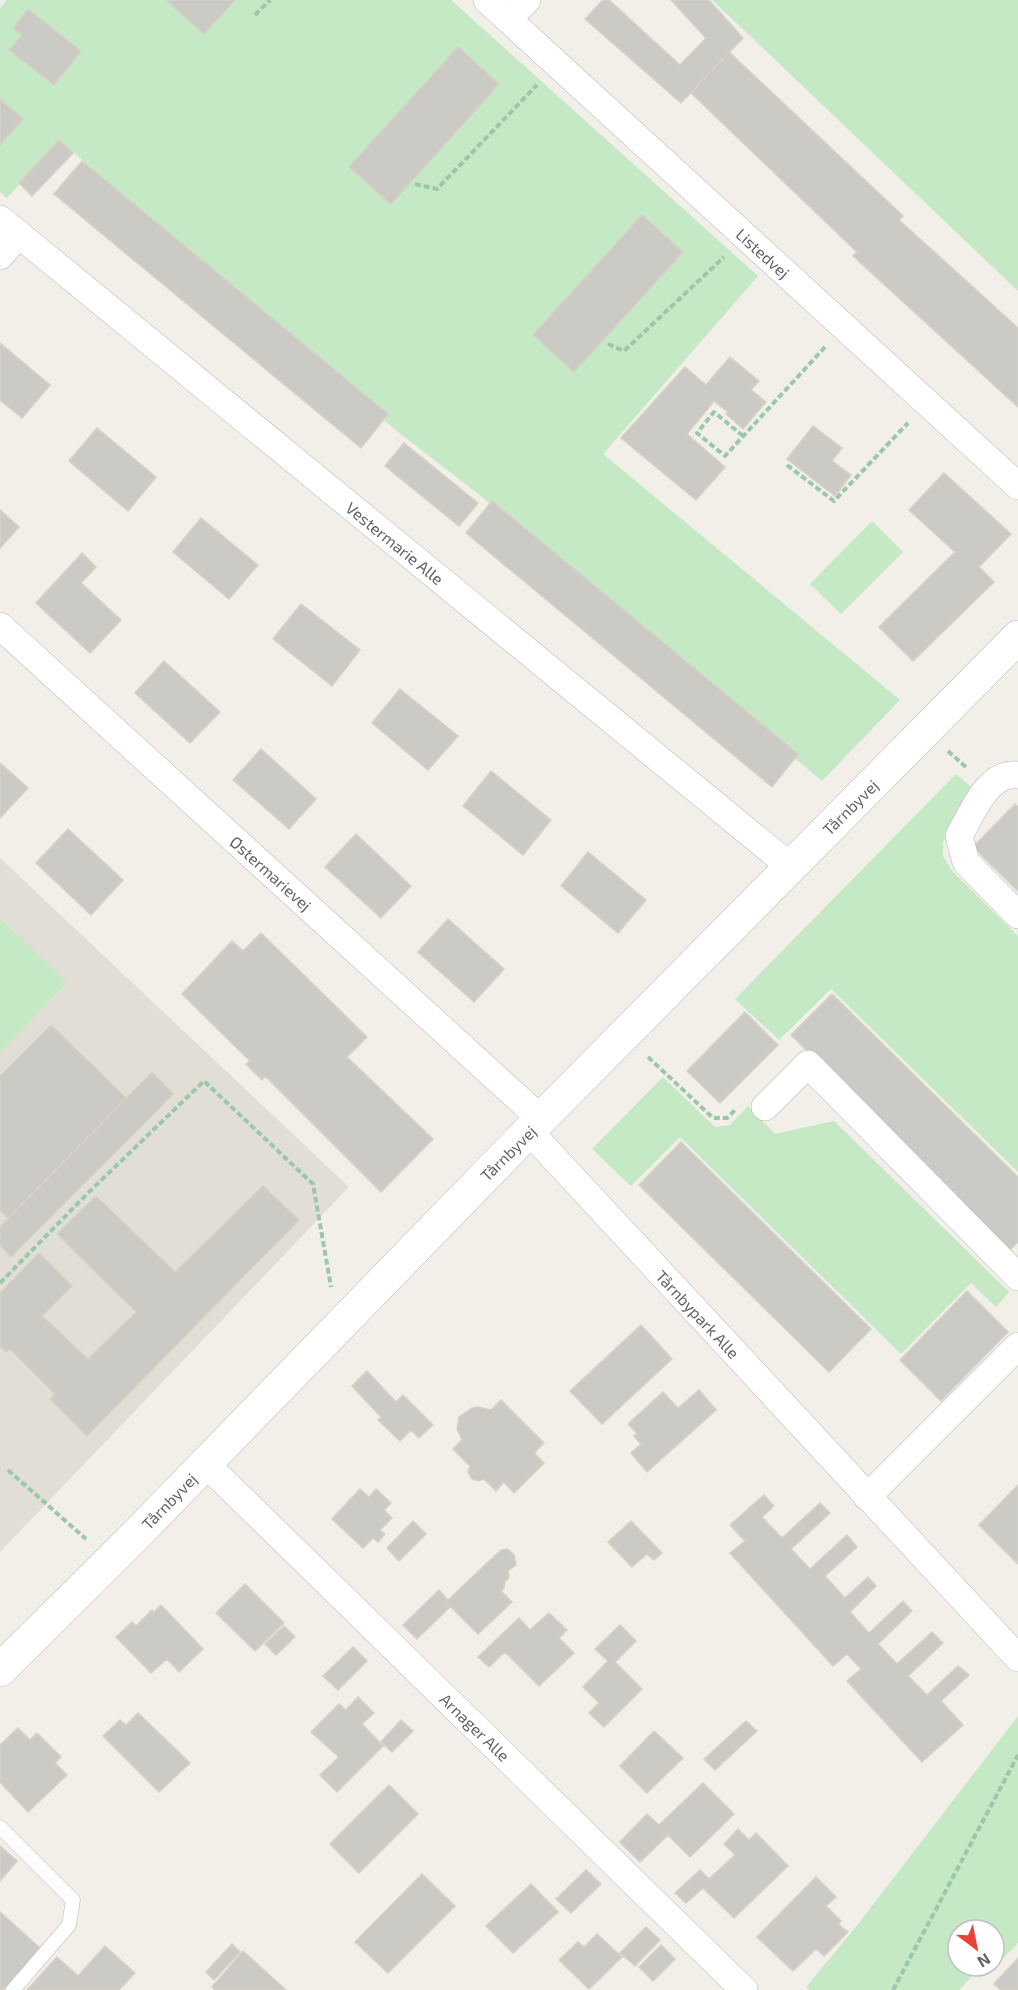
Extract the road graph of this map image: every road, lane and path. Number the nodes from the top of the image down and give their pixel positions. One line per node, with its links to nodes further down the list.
1 (270, 0): 4 (path)
2 (487, 0): 5 (street, Listedvej)
3 (527, 0): 5 (street)
4 (255, 15)
5 (508, 20): 6 (street, Listedvej)
6 (557, 64): 7 (path); 9 (street, Listedvej)
7 (415, 184)
8 (9, 227): 10 (street); 20 (street, Vestermarie Alle)
9 (746, 237): 11 (street, Listedvej); 12 (path)
10 (0, 256)
11 (843, 326): 13 (street, Listedvej); 14 (path)
12 (608, 344)
13 (927, 403): 15 (path); 16 (street, Listedvej)
14 (743, 436): 14 (path)
15 (787, 465)
16 (1018, 486)
17 (0, 626): 24 (street, Østermarievej)
18 (1018, 637): 20 (street, Tårnbyvej)
19 (1018, 775): 21 (street)
20 (791, 867): 22 (street, Tårnbyvej)
21 (1018, 915)
22 (624, 1035): 23 (path); 24 (street, Tårnbyvej)
23 (765, 1107): 25 (street)
24 (535, 1125): 29 (street, Tårnbyvej); 31 (street, Tårnbypark Alle)
25 (1018, 1277)
26 (0, 1283): 27 (path)
27 (331, 1287)
28 (1018, 1346): 31 (street)
29 (205, 1463): 32 (street, Tårnbyvej); 38 (street, Arnager Alle)
30 (8, 1470): 32 (path)
31 (867, 1497): 33 (street, Tårnbypark Alle)
32 (110, 1560): 34 (street, Tårnbyvej)
33 (1018, 1658)
34 (0, 1670)
35 (1018, 1755): 39 (path)
36 (0, 1827): 37 (lane)
37 (13, 1990)
38 (744, 1990)
39 (893, 1990)

